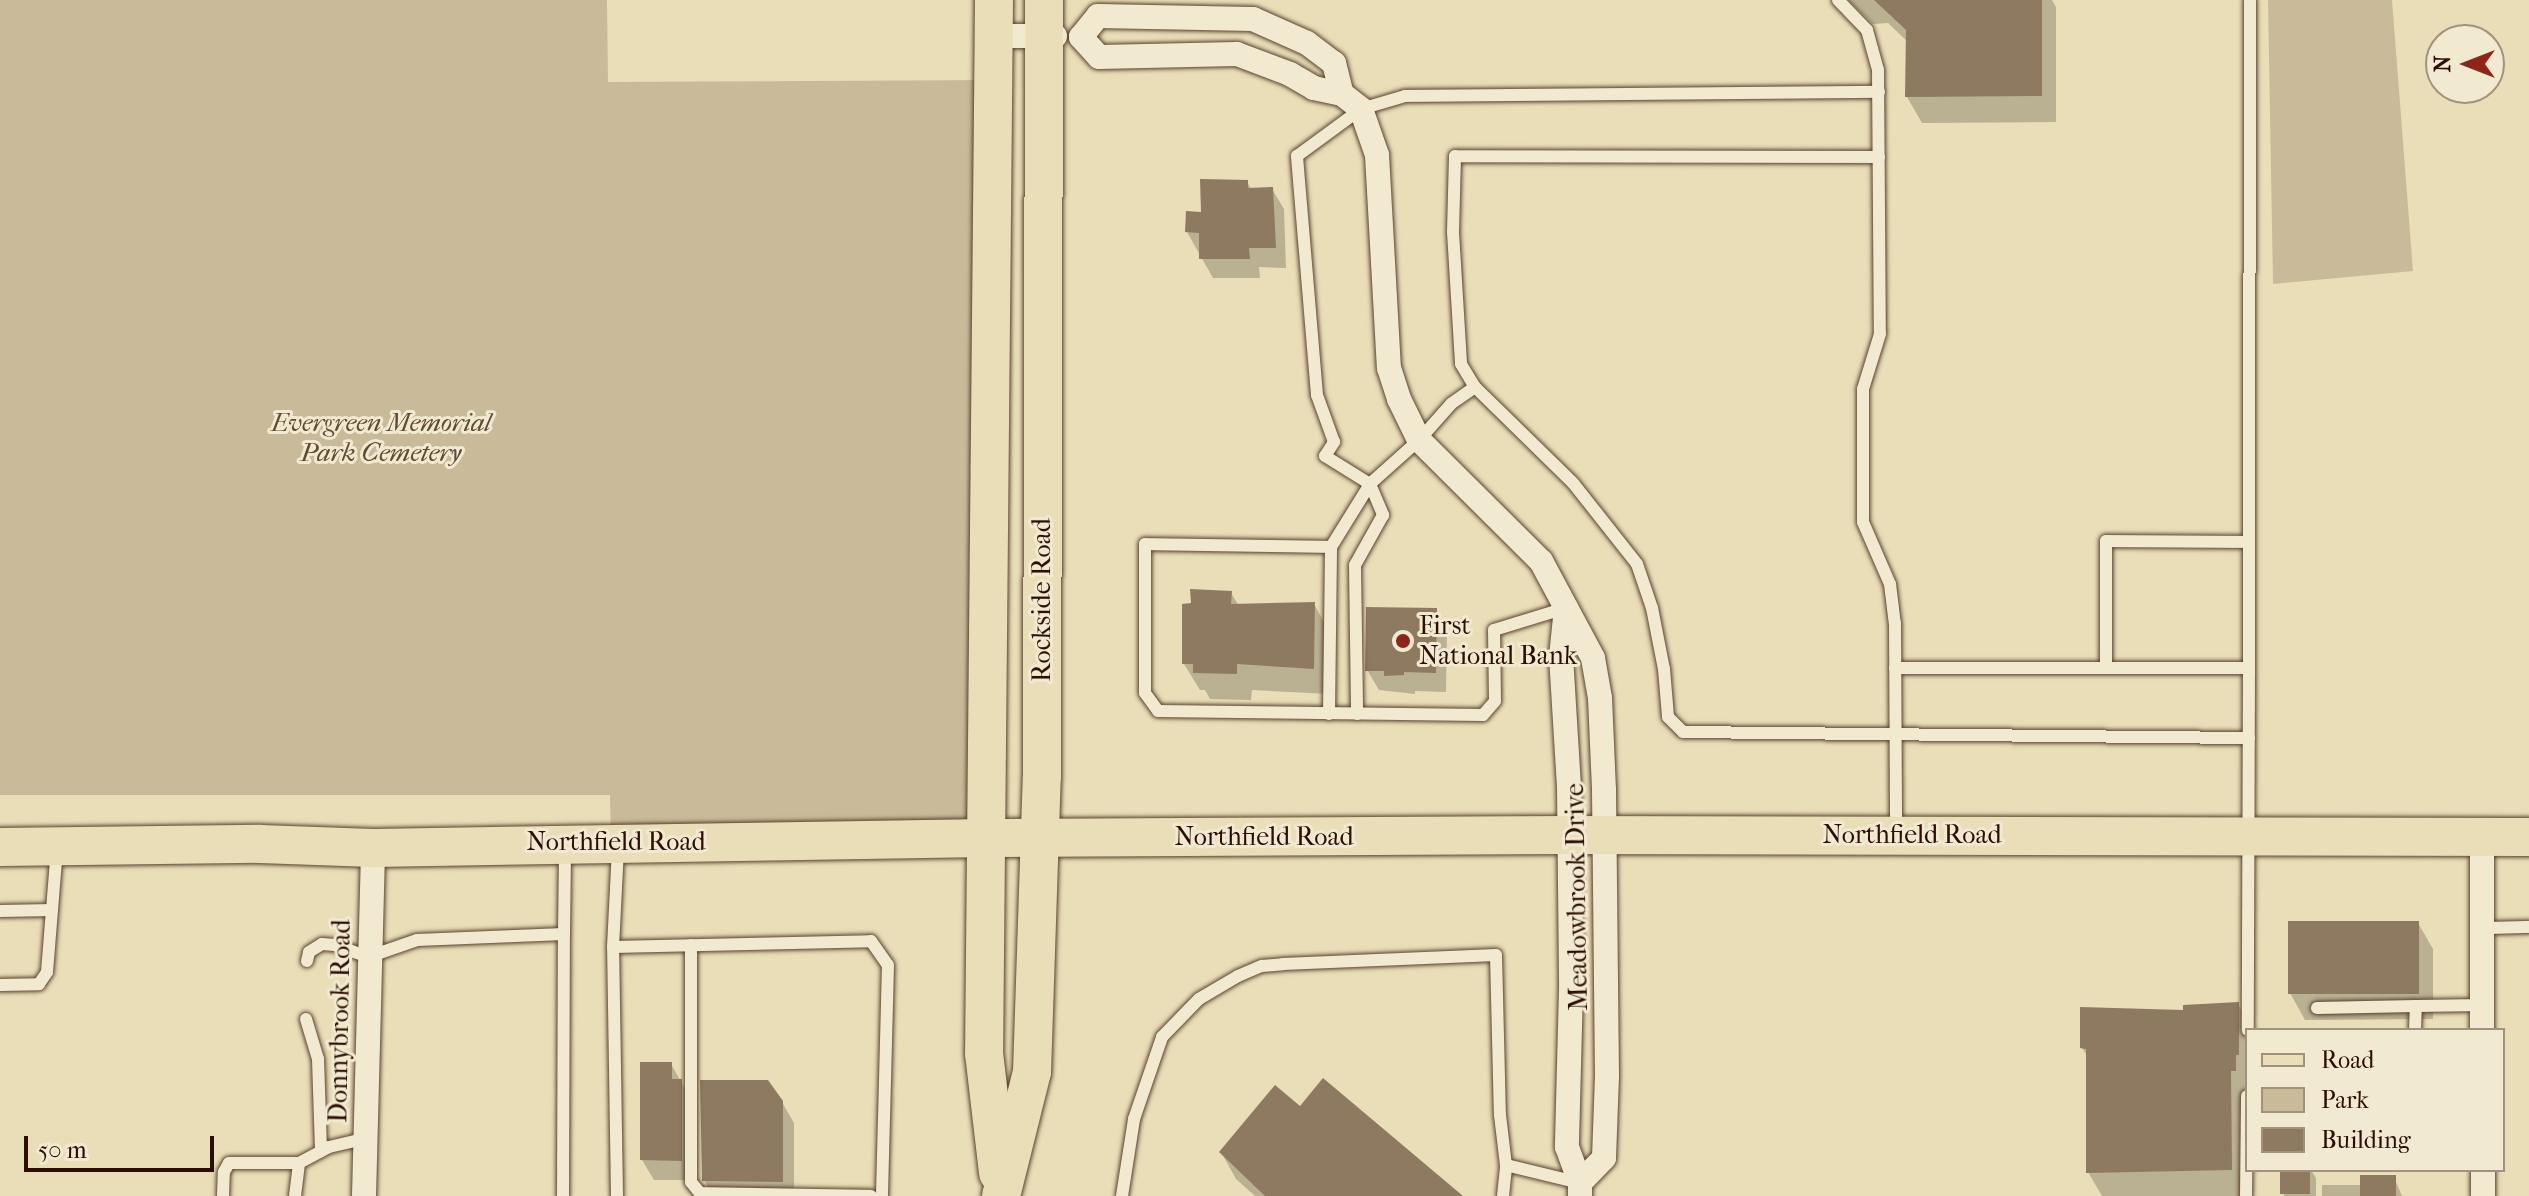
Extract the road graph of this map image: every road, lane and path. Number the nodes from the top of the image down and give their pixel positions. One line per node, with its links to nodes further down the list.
1 (1838, 0): 6 (lane)
2 (2250, 0): 12 (lane)
3 (994, 18): 4 (street); 27 (main road, Rockside Road)
4 (1044, 18): 5 (street); 28 (main road, Rockside Road)
5 (1081, 37): 7 (street); 7 (street, Meadowbrook Drive)
6 (1879, 92): 7 (lane); 8 (lane)
7 (1351, 101): 10 (street, Meadowbrook Drive); 11 (lane)
8 (1879, 157): 9 (lane); 15 (lane)
9 (1475, 387): 10 (lane); 20 (lane)
10 (1419, 440): 11 (lane); 14 (street, Meadowbrook Drive)
11 (1370, 484): 13 (lane); 19 (lane)
12 (2249, 542): 16 (lane); 17 (lane)
13 (1331, 547): 18 (lane); 18 (lane)
14 (1566, 608): 19 (lane); 22 (street, Meadowbrook Drive); 22 (street, Meadowbrook Drive)
15 (1895, 668): 16 (lane); 20 (lane)
16 (2106, 668): 17 (lane)
17 (2249, 668): 21 (lane)
18 (1329, 714): 19 (lane)
19 (1357, 714)
20 (1896, 737): 21 (lane); 23 (lane)
21 (2249, 738): 24 (lane)
22 (1587, 835): 23 (main road, Northfield Road); 28 (main road, Northfield Road); 57 (street, Meadowbrook Drive); 57 (street, Meadowbrook Drive)
23 (1896, 835): 24 (main road, Northfield Road)
24 (2250, 837): 25 (main road, Northfield Road); 48 (lane)
25 (2482, 837): 26 (main road, Northfield Road); 37 (street)
26 (2529, 837)
27 (988, 838): 28 (main road, Northfield Road); 29 (main road, Northfield Road); 65 (main road, Rockside Road)
28 (1040, 838): 65 (main road, Rockside Road)
29 (618, 843): 30 (main road, Northfield Road); 40 (lane)
30 (565, 844): 33 (main road, Northfield Road); 38 (lane)
31 (58, 846): 32 (main road, Northfield Road); 33 (main road, Northfield Road); 34 (lane)
32 (0, 847)
33 (373, 848): 41 (street, Donnybrook Road)
34 (52, 910): 35 (lane); 43 (lane)
35 (0, 911)
36 (2529, 927): 37 (lane)
37 (2484, 928): 44 (street)
38 (564, 934): 41 (lane); 61 (lane)
39 (691, 945): 40 (lane); 63 (lane); 64 (lane)
40 (613, 947): 62 (lane)
41 (368, 957): 42 (lane); 51 (street, Donnybrook Road)
42 (307, 961)
43 (0, 985)
44 (2482, 1005): 45 (lane); 50 (street)
45 (2416, 1006): 46 (lane); 49 (lane)
46 (2317, 1008)
47 (306, 1019): 52 (lane)
48 (2248, 1028)
49 (2415, 1028)
50 (2482, 1028)
51 (365, 1139): 52 (lane); 60 (street, Donnybrook Road)
52 (321, 1151): 53 (lane)
53 (299, 1163): 58 (lane); 59 (lane)
54 (1506, 1165): 57 (lane); 66 (lane); 67 (lane)
55 (2246, 1172): 68 (lane)
56 (2483, 1172): 69 (street)
57 (1580, 1189)
58 (223, 1196)
59 (295, 1196)
60 (364, 1196)
61 (563, 1196)
62 (617, 1196)
63 (871, 1196)
64 (882, 1196)
65 (1001, 1196)
66 (1122, 1196)
67 (1503, 1196)
68 (2246, 1196)
69 (2483, 1196)

